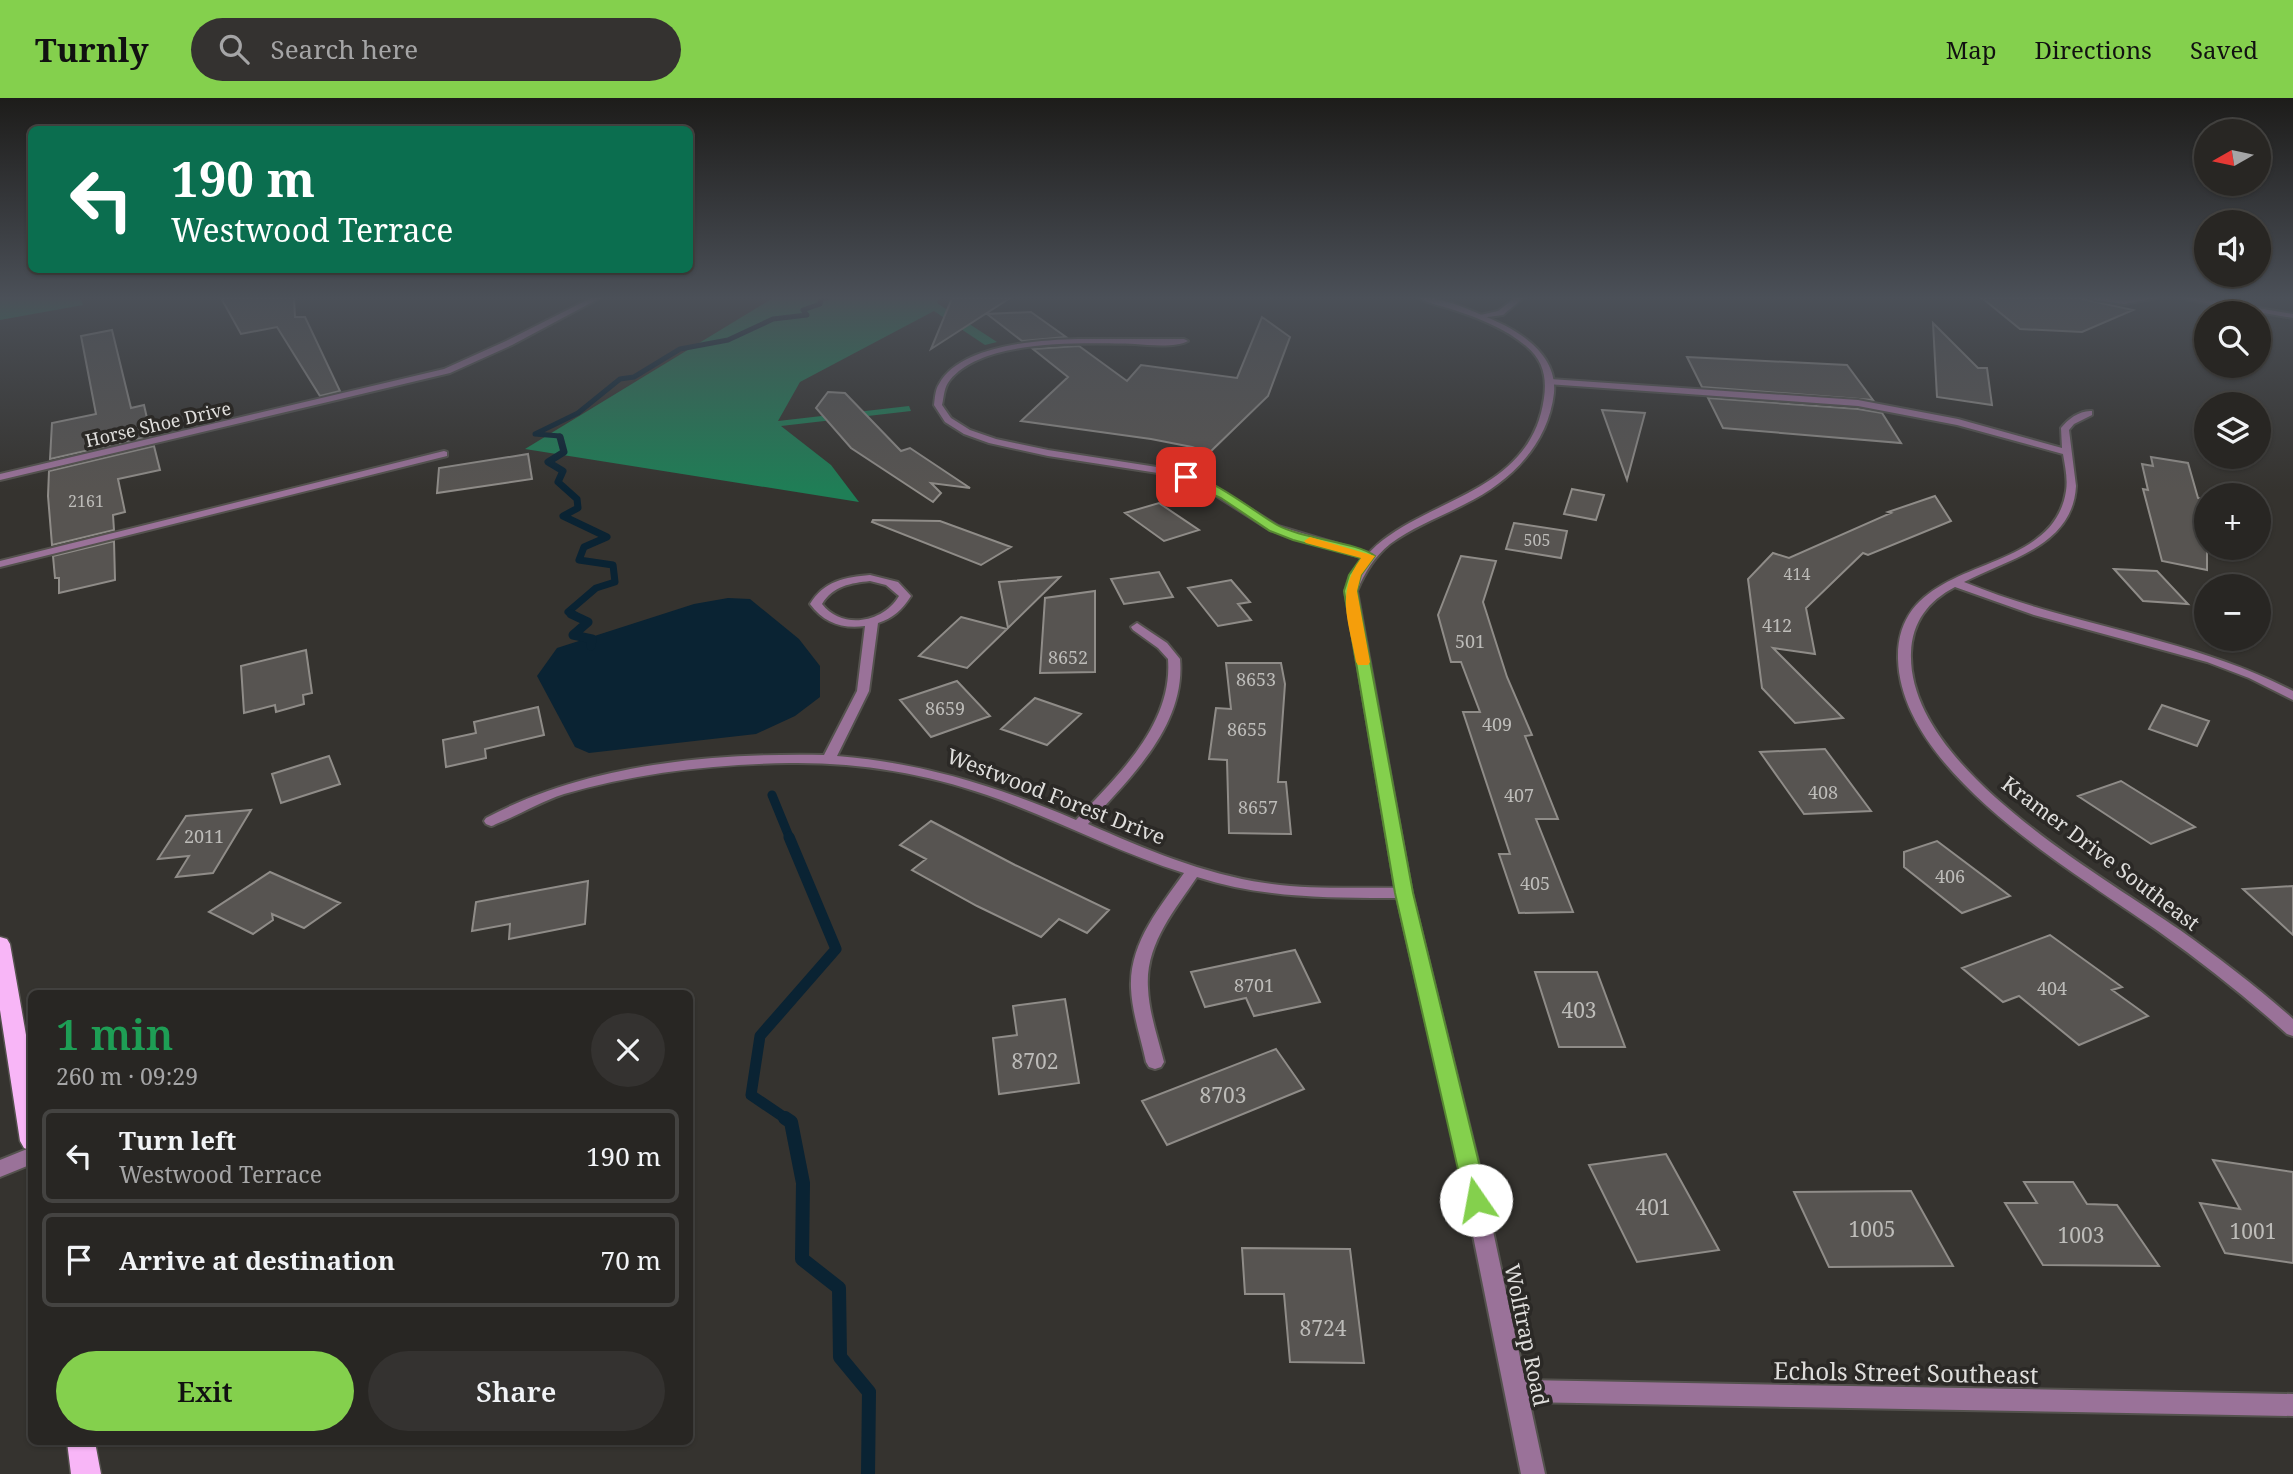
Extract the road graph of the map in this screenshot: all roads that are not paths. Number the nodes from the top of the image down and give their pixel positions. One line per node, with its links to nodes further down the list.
1 (466, 362): 8 (street, Horse Shoe Drive)
2 (971, 362): 9 (street)
3 (1542, 362): 4 (street)
4 (1550, 382): 6 (street); 9 (street, Wolftrap Road)
5 (2089, 413): 6 (street, Kramer Drive Southeast)
6 (2067, 452): 11 (street, Kramer Drive Southeast)
7 (444, 454): 10 (street)
8 (0, 477)
9 (1368, 556): 19 (street, Wolftrap Road)
10 (0, 564)
11 (1954, 582): 14 (street); 21 (street, Kramer Drive Southeast)
12 (872, 621): 12 (street); 15 (street)
13 (1137, 627): 17 (street)
14 (2293, 696)
15 (829, 758): 16 (street, Westwood Forest Drive); 17 (street, Westwood Forest Drive)
16 (491, 821)
17 (1079, 825): 18 (street, Westwood Forest Drive)
18 (1195, 871): 19 (street, Westwood Forest Drive); 22 (street)
19 (1404, 893): 26 (street, Wolftrap Road)
20 (0, 944): 23 (main road)
21 (2293, 1029)
22 (1155, 1062)
23 (28, 1116)
24 (28, 1157): 25 (street)
25 (0, 1169)
26 (1518, 1391): 27 (street, Echols Street Southeast); 30 (street, Wolftrap Road)
27 (2293, 1405)
28 (81, 1445): 29 (main road)
29 (86, 1474)
30 (1533, 1474)

